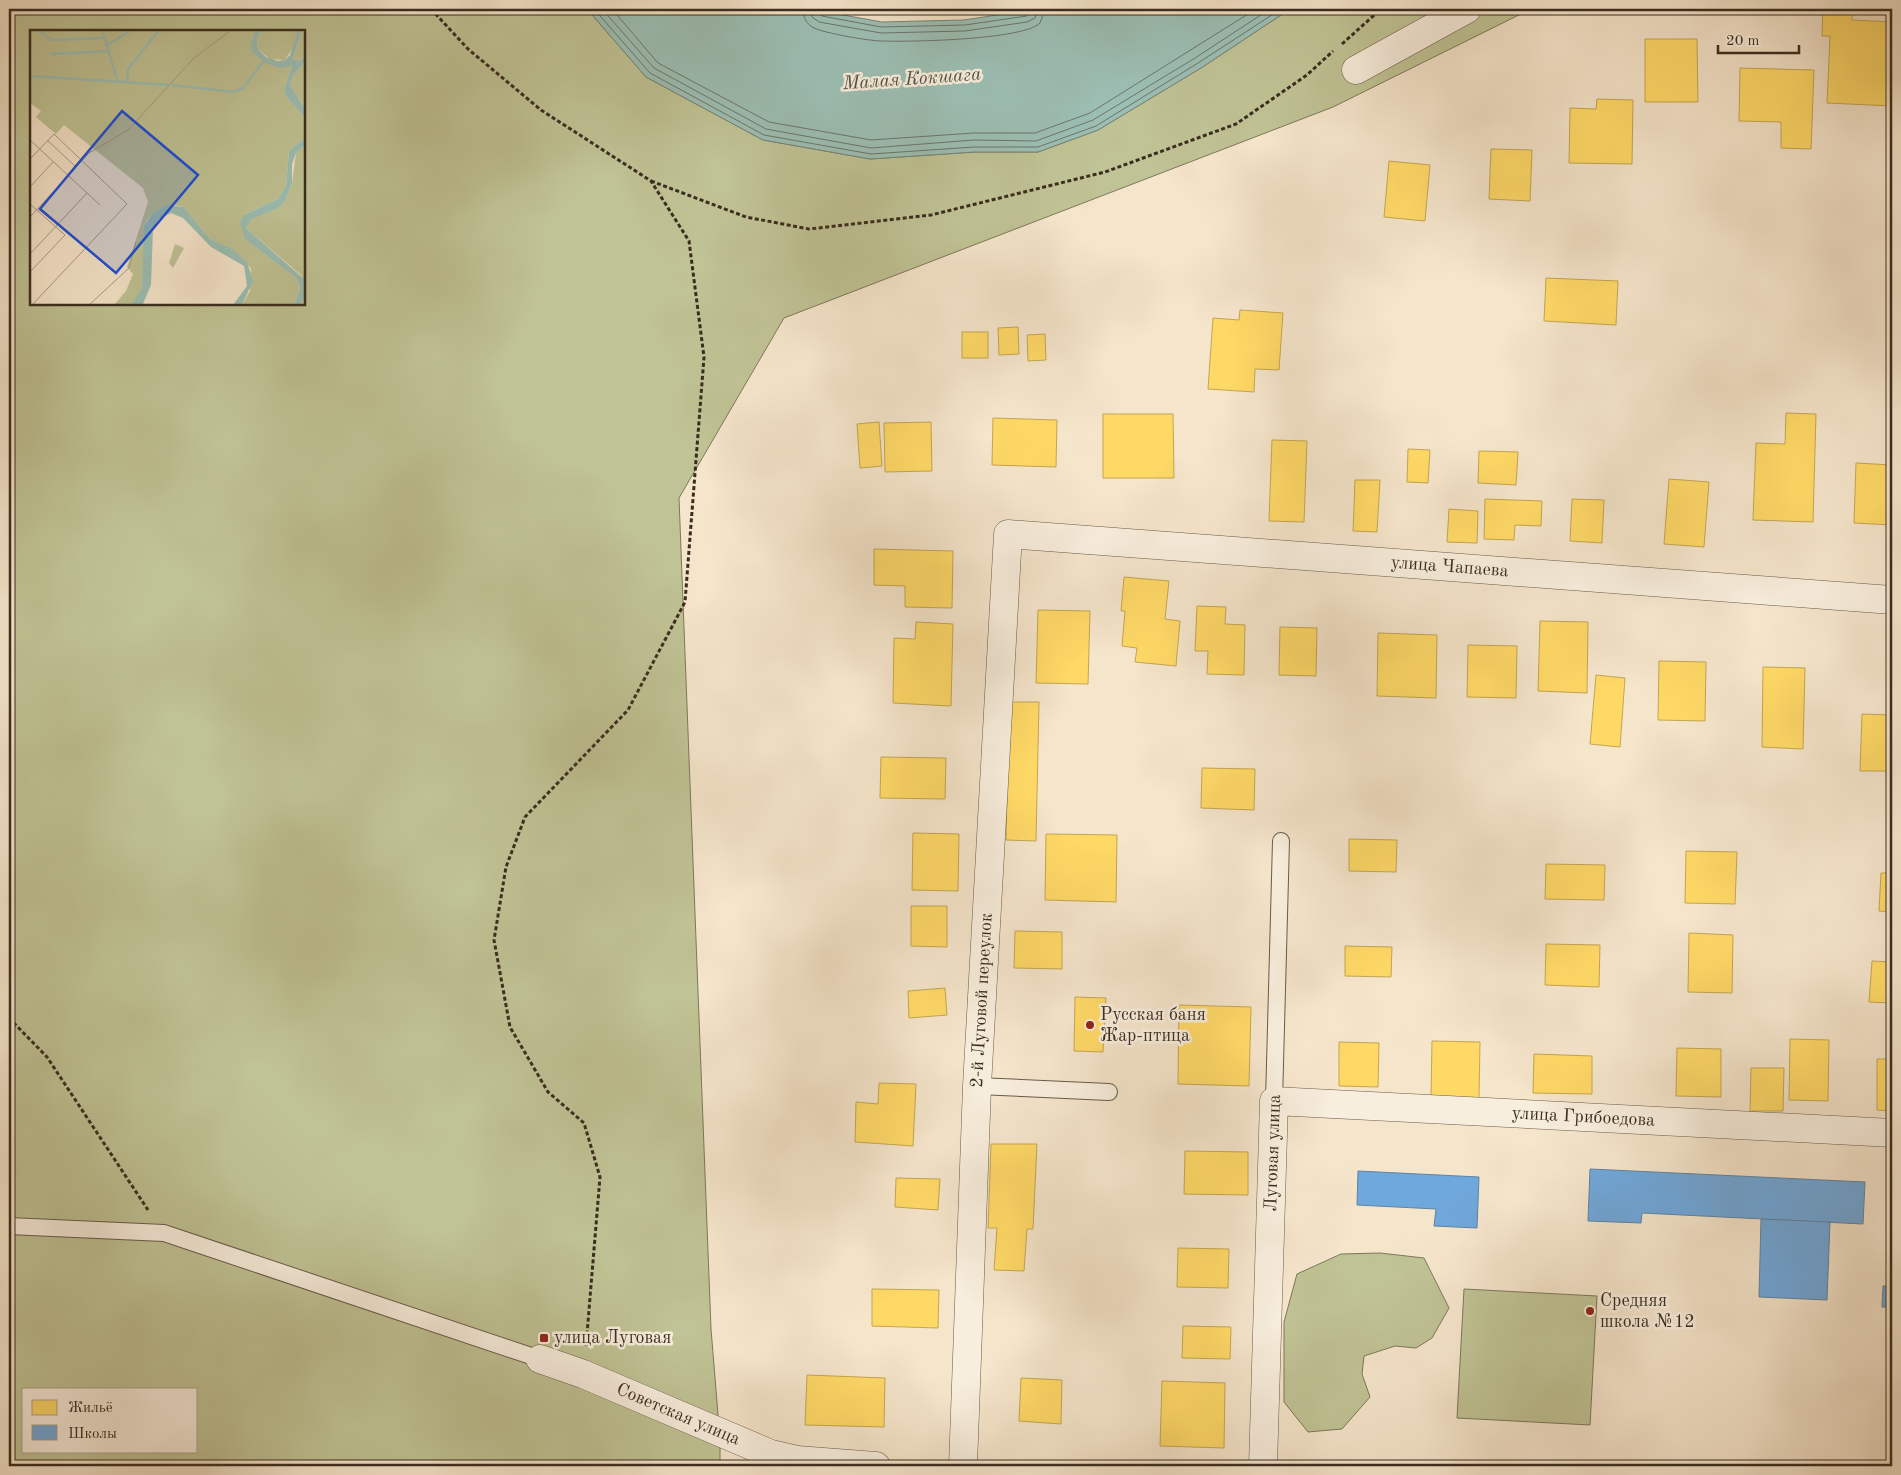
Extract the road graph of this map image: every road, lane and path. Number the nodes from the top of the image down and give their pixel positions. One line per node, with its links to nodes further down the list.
1 (431, 9): 5 (path)
2 (1381, 9): 5 (path)
3 (1467, 9): 4 (street)
4 (1356, 70)
5 (651, 181): 17 (path)
6 (1008, 534): 7 (street, улица Чапаева); 10 (street, 2-й Луговой переулок)
7 (1892, 600)
8 (1282, 841): 12 (lane, Луговая улица)
9 (9, 1018): 15 (path)
10 (977, 1086): 11 (lane); 19 (street, 2-й Луговой переулок)
11 (1110, 1092)
12 (1274, 1102): 13 (street, улица Грибоедова); 20 (street, Луговая улица)
13 (1892, 1133)
14 (9, 1226): 15 (lane)
15 (164, 1234): 16 (lane)
16 (540, 1359): 17 (street, Советская улица)
17 (583, 1374): 18 (street, Советская улица)
18 (876, 1466)
19 (963, 1466)
20 (1263, 1466)

